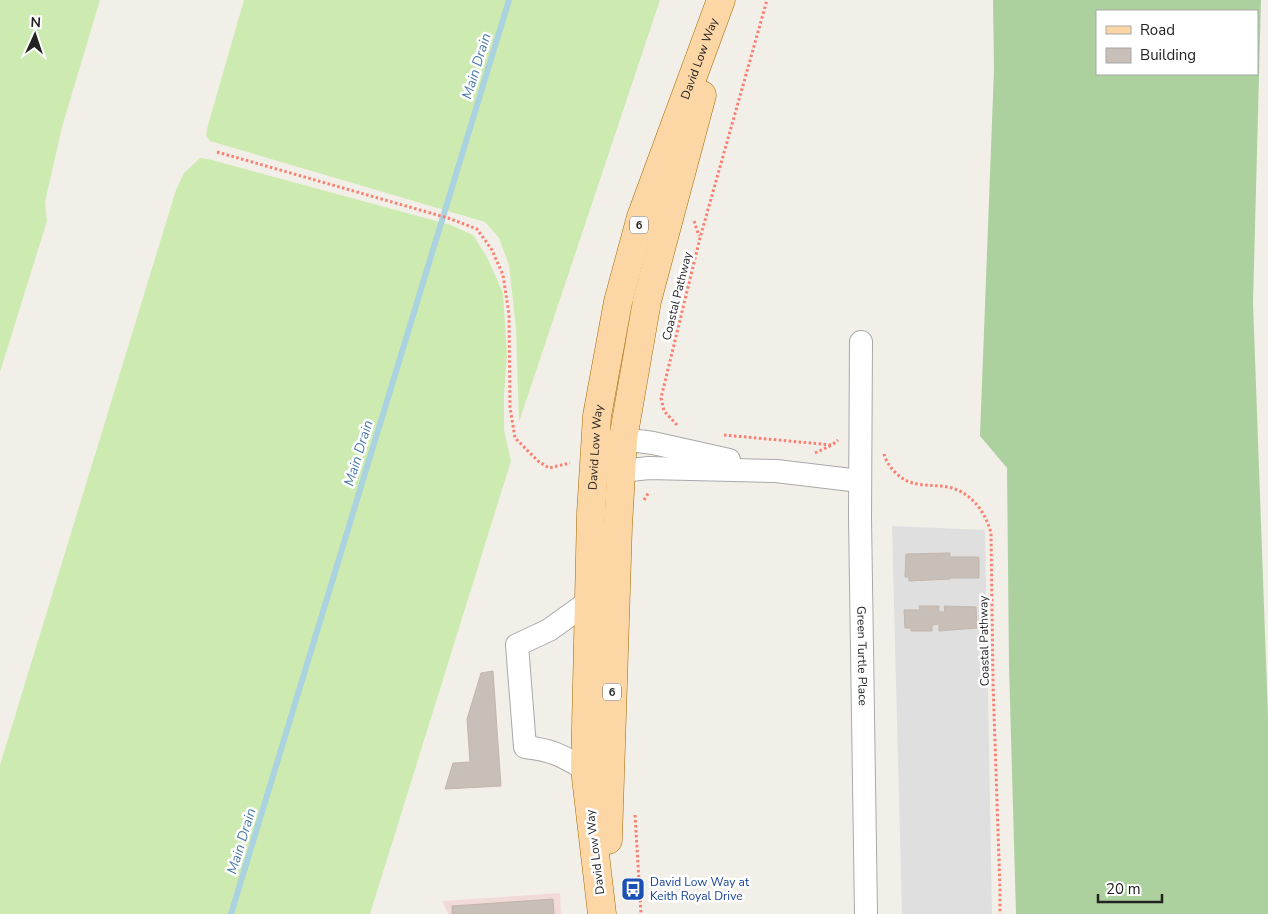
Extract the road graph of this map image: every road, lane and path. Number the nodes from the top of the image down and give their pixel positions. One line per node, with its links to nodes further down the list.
1 (721, 0): 11 (main road, David Low Way / 6)
2 (725, 0): 9 (main road, David Low Way / 6)
3 (767, 0): 6 (path, Coastal Pathway)
4 (216, 152): 11 (path)
5 (861, 342): 14 (street, Green Turtle Place)
6 (684, 428)
7 (716, 434): 8 (path)
8 (845, 434)
9 (623, 439): 11 (street); 12 (main road, David Low Way / 6); 13 (street)
10 (883, 451): 20 (path, Coastal Pathway)
11 (593, 459): 12 (street); 15 (main road, David Low Way / 6)
12 (621, 471): 13 (street); 18 (main road, David Low Way / 6)
13 (776, 471): 14 (street)
14 (860, 481): 19 (street, Green Turtle Place)
15 (588, 602): 16 (main road, David Low Way / 6); 16 (street)
16 (585, 769): 17 (main road, David Low Way / 6)
17 (602, 914)
18 (606, 914)
19 (866, 914)
20 (1000, 914)

